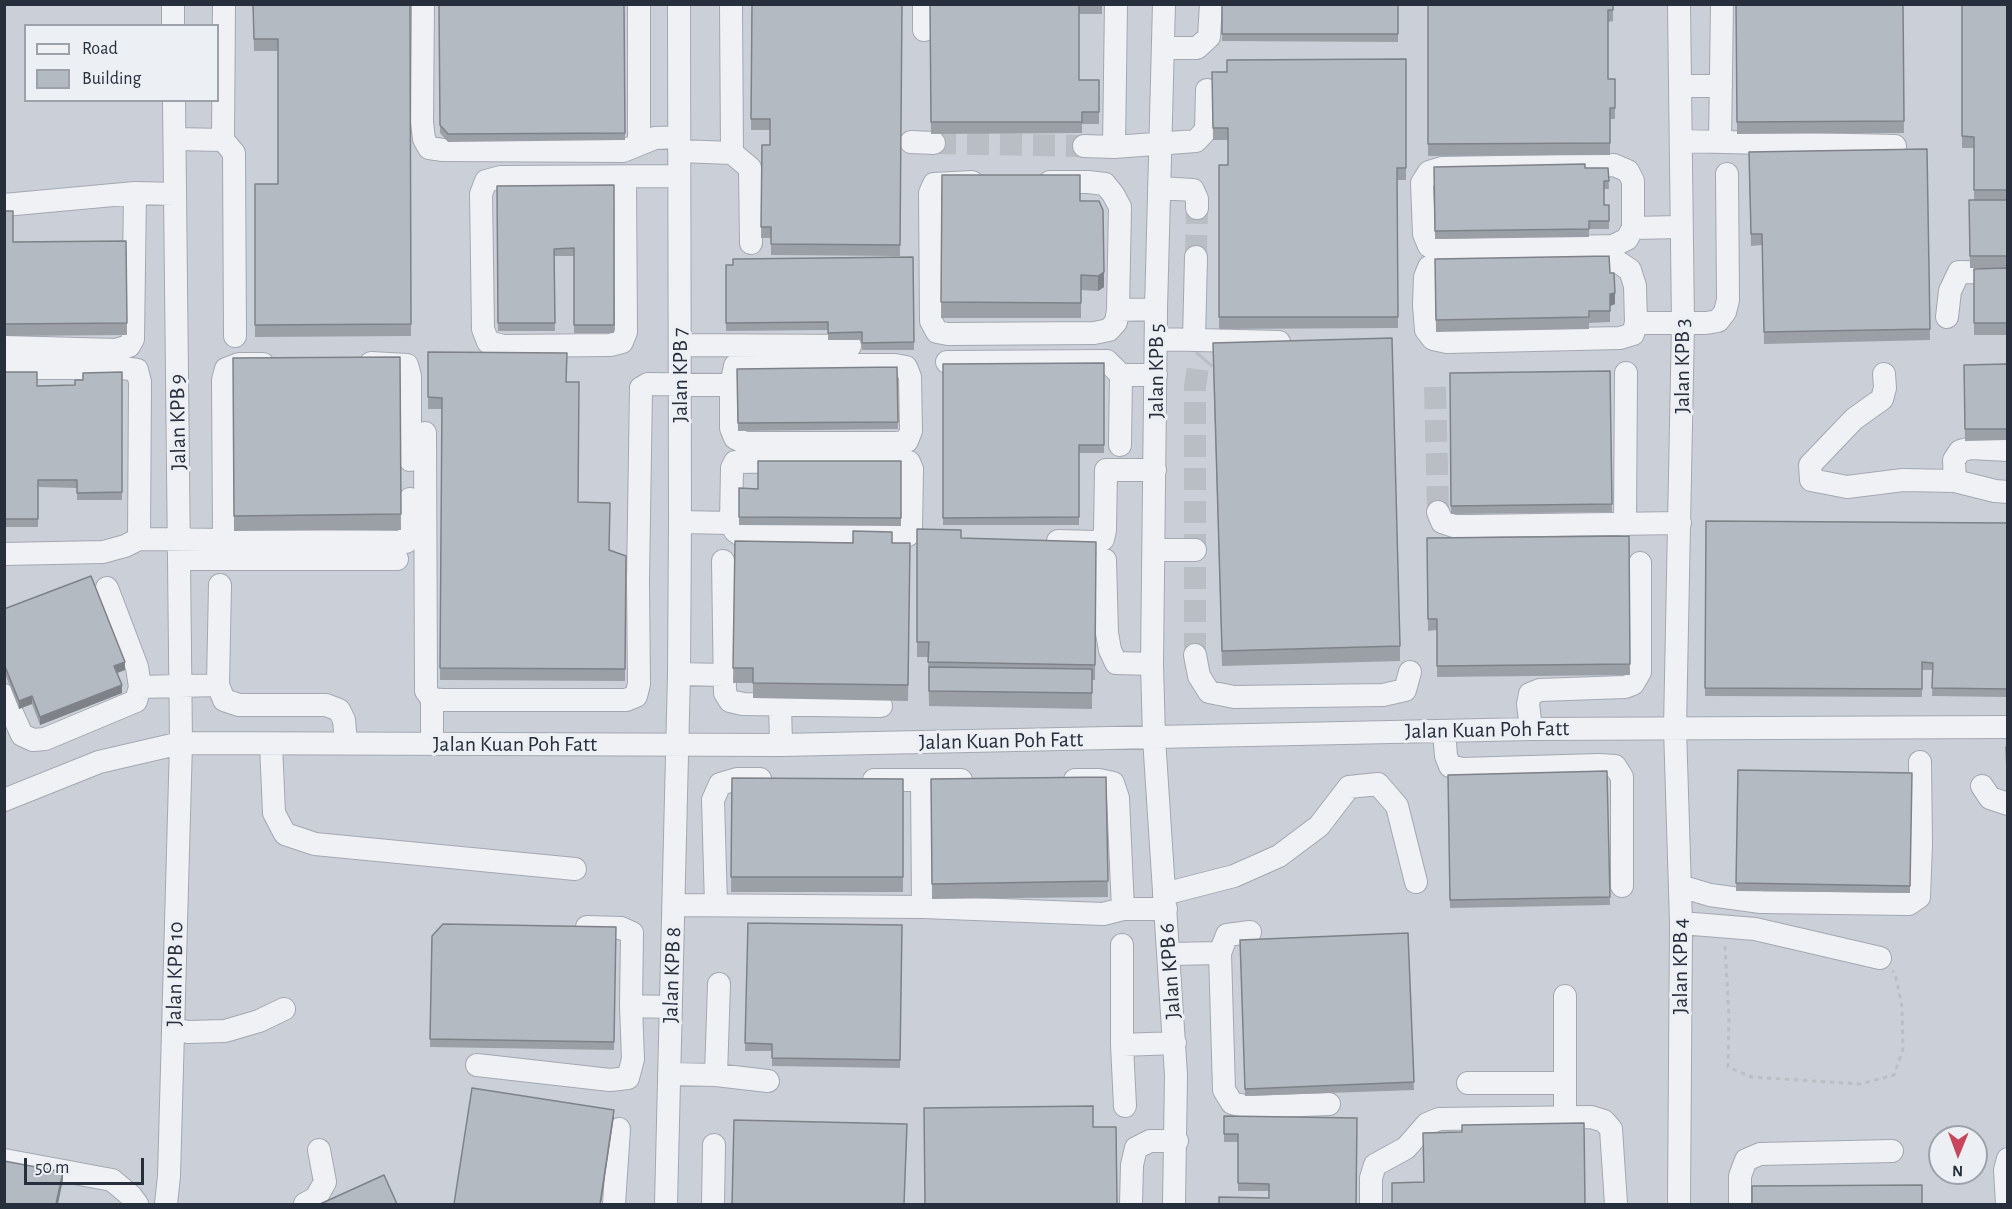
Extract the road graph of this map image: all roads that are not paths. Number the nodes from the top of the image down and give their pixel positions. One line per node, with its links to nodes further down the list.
1 (173, 4): 13 (street)
2 (224, 4): 21 (street)
3 (423, 4): 26 (street)
4 (639, 4): 26 (street)
5 (679, 4): 27 (street, Jalan KPB 7)
6 (731, 4): 32 (street)
7 (924, 4): 14 (street)
8 (1116, 4): 31 (street)
9 (1164, 4): 15 (street, Jalan KPB 5)
10 (1210, 4): 15 (street)
11 (1679, 4): 16 (street, Jalan KPB 3)
12 (1722, 4): 17 (street)
13 (174, 24)
14 (924, 30)
15 (1164, 48): 28 (street, Jalan KPB 5)
16 (1680, 86): 17 (street); 22 (street, Jalan KPB 3)
17 (1721, 86): 24 (street)
18 (1207, 90): 28 (street)
19 (174, 102): 20 (street, Jalan KPB 9)
20 (175, 139): 21 (street); 39 (street, Jalan KPB 9)
21 (224, 140): 54 (street)
22 (1681, 141): 24 (street); 44 (street, Jalan KPB 3)
23 (911, 142): 25 (street)
24 (1720, 142): 30 (street)
25 (934, 143)
26 (639, 144): 27 (street)
27 (679, 144): 32 (street); 34 (street, Jalan KPB 7)
28 (1161, 145): 31 (street); 40 (street, Jalan KPB 5)
29 (1084, 146): 31 (street)
30 (1895, 146)
31 (1114, 147)
32 (732, 153): 46 (street)
33 (1728, 174): 53 (street)
34 (679, 177): 35 (street); 58 (street, Jalan KPB 7)
35 (625, 178): 35 (street)
36 (993, 182): 50 (street)
37 (1029, 182): 42 (street)
38 (135, 193): 39 (street); 41 (street); 60 (street)
39 (175, 194): 85 (street, Jalan KPB 9)
40 (1159, 196): 42 (street); 43 (street); 49 (street, Jalan KPB 5)
41 (4, 205)
42 (1120, 207): 50 (street)
43 (1197, 208)
44 (1680, 227): 45 (street); 53 (street, Jalan KPB 3)
45 (1633, 228): 45 (street)
46 (751, 243)
47 (1196, 257): 56 (street)
48 (2007, 273): 51 (street)
49 (1156, 309): 50 (street); 55 (street, Jalan KPB 5)
50 (1118, 310)
51 (1947, 317)
52 (1636, 323): 52 (street); 53 (street)
53 (1683, 323): 80 (street, Jalan KPB 3)
54 (235, 336)
55 (1156, 339): 56 (street); 67 (street, Jalan KPB 5)
56 (1194, 340): 57 (street)
57 (1279, 342)
58 (680, 345): 59 (street); 69 (street, Jalan KPB 7)
59 (850, 346)
60 (4, 347)
61 (947, 362): 66 (street)
62 (351, 363): 83 (street)
63 (284, 364): 83 (street)
64 (4, 368): 82 (street)
65 (1626, 373): 81 (street)
66 (1120, 375): 67 (street); 72 (street)
67 (1156, 375): 74 (street, Jalan KPB 5)
68 (1884, 375): 75 (street)
69 (680, 384): 70 (street); 78 (street, Jalan KPB 7); 104 (street)
70 (731, 385): 70 (street)
71 (425, 433): 104 (street)
72 (1120, 445)
73 (2007, 450): 75 (street)
74 (1155, 470): 84 (street); 86 (street, Jalan KPB 5)
75 (1955, 481): 76 (street)
76 (2007, 492)
77 (1438, 512): 81 (street)
78 (680, 522): 79 (street); 98 (street, Jalan KPB 7)
79 (731, 523): 79 (street)
80 (1680, 524): 81 (street); 108 (street, Jalan KPB 3)
81 (1625, 525)
82 (139, 539): 85 (street); 88 (street)
83 (224, 539): 85 (street)
84 (1038, 541)
85 (179, 549): 89 (street); 100 (street, Jalan KPB 9)
86 (1155, 550): 87 (street); 96 (street, Jalan KPB 5)
87 (1195, 550)
88 (4, 554)
89 (397, 559)
90 (1104, 560): 96 (street)
91 (723, 561): 99 (street)
92 (1640, 563): 109 (street)
93 (220, 585): 101 (street)
94 (107, 588): 102 (street)
95 (1195, 655): 97 (street)
96 (1152, 664): 111 (street, Jalan KPB 5)
97 (1410, 672)
98 (679, 674): 99 (street); 116 (street, Jalan KPB 7)
99 (724, 675): 105 (street)
100 (181, 685): 101 (street); 102 (street); 112 (street, Jalan KPB 9)
101 (218, 685): 113 (street)
102 (140, 687): 103 (street)
103 (4, 695)
104 (432, 699): 114 (street)
105 (780, 704): 106 (street); 117 (street)
106 (881, 706)
107 (2007, 727): 108 (street, Jalan Kuan Poh Fatt)
108 (1675, 728): 109 (street, Jalan Kuan Poh Fatt); 130 (street, Jalan KPB 4)
109 (1531, 729): 110 (street, Jalan Kuan Poh Fatt)
110 (1444, 731): 111 (street, Jalan Kuan Poh Fatt); 129 (street)
111 (1154, 738): 117 (street, Jalan Kuan Poh Fatt); 131 (street, Jalan KPB 6)
112 (181, 743): 115 (street, Jalan Kuan Poh Fatt); 125 (street, Jalan Kuan Poh Fatt); 148 (street, Jalan KPB 10)
113 (346, 743): 114 (street, Jalan Kuan Poh Fatt); 115 (street, Jalan Kuan Poh Fatt)
114 (432, 743): 116 (street, Jalan Kuan Poh Fatt)
115 (271, 744): 127 (street)
116 (676, 745): 117 (street, Jalan Kuan Poh Fatt); 132 (street, Jalan KPB 8)
117 (782, 745)
118 (1920, 762): 130 (street)
119 (779, 779): 133 (street)
120 (855, 779): 121 (street)
121 (922, 780): 122 (street); 134 (street)
122 (981, 780)
123 (1052, 780): 135 (street)
124 (1982, 786): 126 (street)
125 (4, 800)
126 (2007, 804)
127 (575, 869)
128 (1416, 882): 131 (street)
129 (1622, 886)
130 (1680, 886): 136 (street, Jalan KPB 4)
131 (1165, 902): 135 (street); 141 (street, Jalan KPB 6)
132 (674, 905): 133 (street); 146 (street, Jalan KPB 8)
133 (716, 905): 134 (street)
134 (924, 907): 135 (street)
135 (1123, 909)
136 (1681, 924): 142 (street); 177 (street, Jalan KPB 4)
137 (568, 927): 145 (street)
138 (1250, 932): 140 (street)
139 (1122, 945): 150 (street)
140 (1220, 952): 141 (street); 157 (street)
141 (1170, 954): 149 (street, Jalan KPB 6)
142 (1880, 958)
143 (719, 984): 153 (street)
144 (1564, 996): 156 (street)
145 (631, 1006): 146 (street); 151 (street)
146 (671, 1007): 152 (street, Jalan KPB 8)
147 (284, 1008): 148 (street)
148 (173, 1029): 167 (street, Jalan KPB 10)
149 (1175, 1043): 150 (street); 161 (street, Jalan KPB 6)
150 (1122, 1045): 158 (street)
151 (477, 1065)
152 (669, 1074): 153 (street); 171 (street, Jalan KPB 8)
153 (716, 1075): 154 (street)
154 (768, 1081)
155 (1468, 1083): 156 (street)
156 (1565, 1083): 159 (street)
157 (1329, 1104)
158 (1125, 1106)
159 (1565, 1118): 175 (street); 176 (street)
160 (619, 1129): 170 (street)
161 (1177, 1141): 173 (street); 174 (street, Jalan KPB 6)
162 (714, 1144): 172 (street)
163 (319, 1150): 169 (street)
164 (1892, 1151): 178 (street)
165 (4, 1160): 168 (street)
166 (2007, 1160): 179 (street)
167 (166, 1203): 168 (street)
168 (137, 1204)
169 (305, 1204)
170 (614, 1204)
171 (666, 1204)
172 (713, 1204)
173 (1131, 1204)
174 (1174, 1204)
175 (1371, 1204)
176 (1616, 1204)
177 (1679, 1204)
178 (1740, 1204)
179 (2007, 1204)

